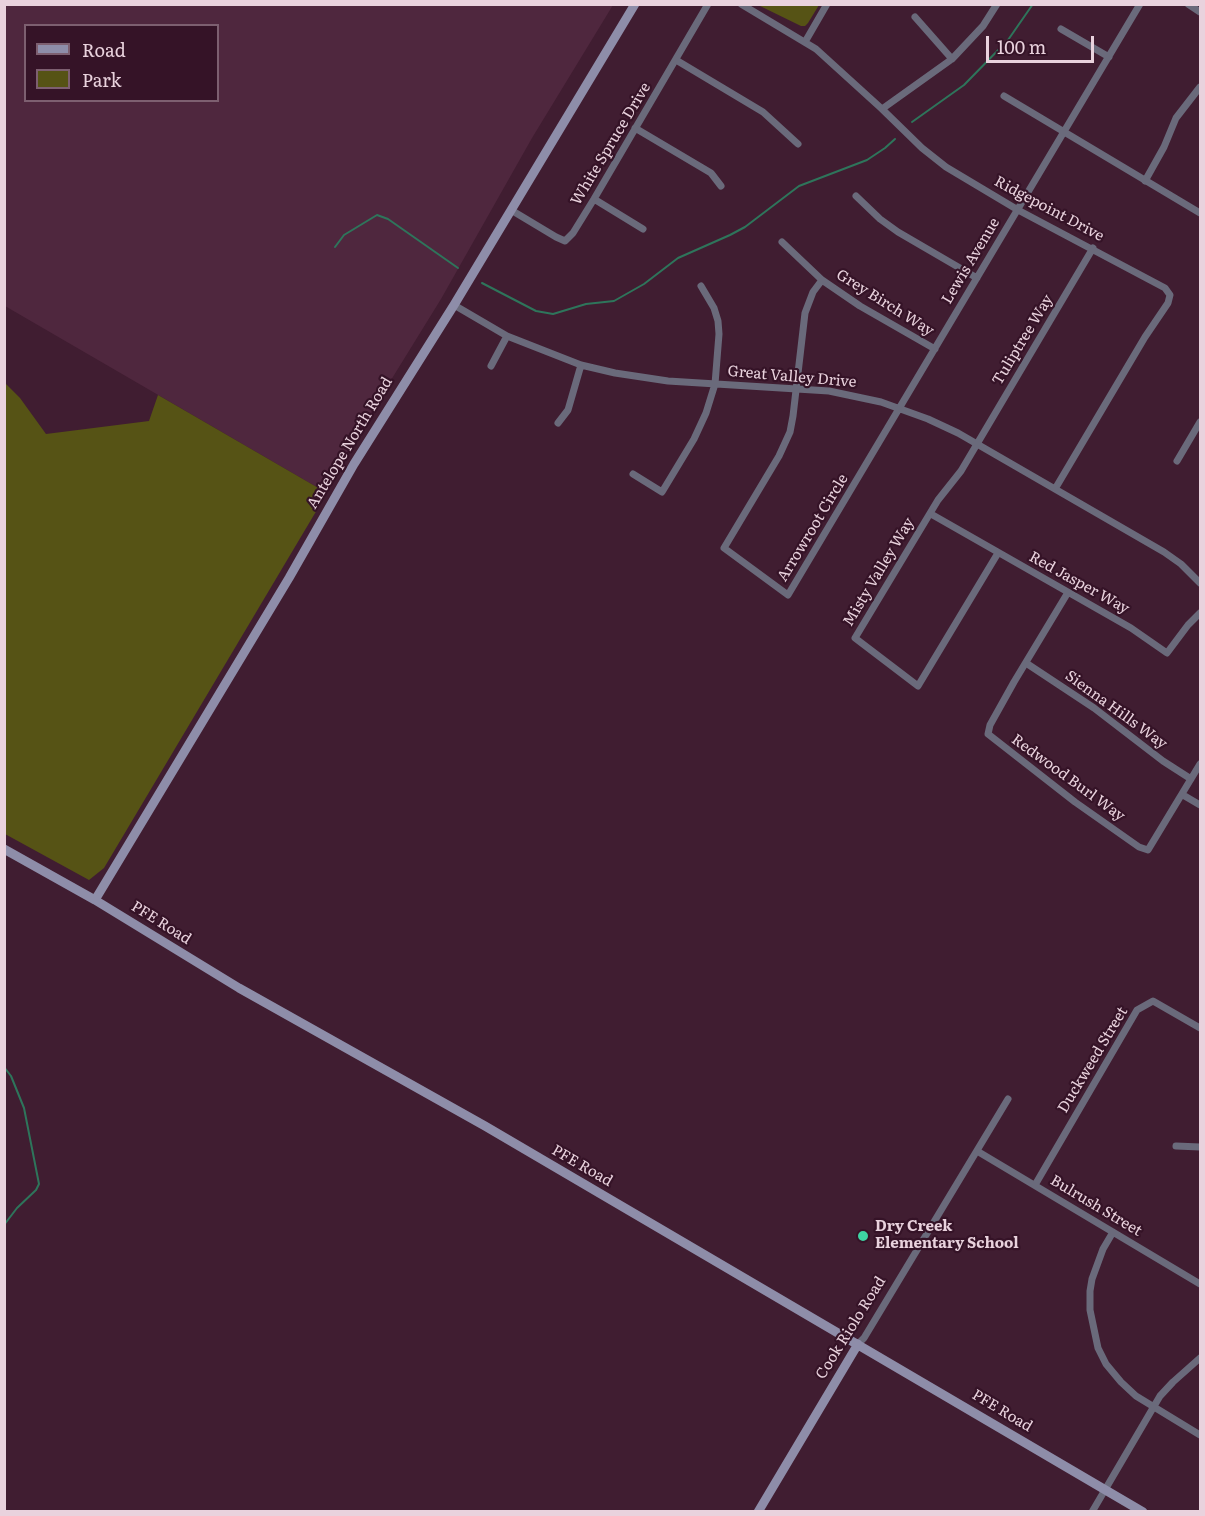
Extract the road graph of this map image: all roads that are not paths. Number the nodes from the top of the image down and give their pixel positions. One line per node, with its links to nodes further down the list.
1 (635, 4): 25 (main road, Antelope North Road)
2 (708, 4): 14 (street, White Spruce Drive)
3 (741, 4): 11 (street, Ridgepoint Drive)
4 (827, 4): 11 (street)
5 (997, 4): 13 (street)
6 (1140, 4): 12 (street, Lewis Avenue)
7 (1188, 4): 8 (street)
8 (1200, 12)
9 (915, 17): 13 (street)
10 (1061, 29): 12 (street)
11 (805, 42): 17 (street, Ridgepoint Drive)
12 (1109, 57): 19 (street, Lewis Avenue)
13 (952, 59): 17 (street)
14 (676, 60): 18 (street, White Spruce Drive); 20 (street)
15 (1200, 87): 21 (street)
16 (1004, 96): 19 (street)
17 (882, 109): 26 (street, Ridgepoint Drive)
18 (635, 128): 22 (street); 24 (street, White Spruce Drive)
19 (1064, 132): 21 (street); 26 (street, Lewis Avenue)
20 (798, 144)
21 (1145, 180): 27 (street)
22 (722, 186)
23 (856, 196): 31 (street)
24 (594, 199): 25 (street, White Spruce Drive); 28 (street)
25 (511, 210): 34 (main road, Antelope North Road)
26 (1017, 210): 30 (street, Ridgepoint Drive); 31 (street, Lewis Avenue)
27 (1200, 213)
28 (643, 229)
29 (782, 242): 32 (street, Grey Birch Way)
30 (1092, 248): 44 (street, Tuliptree Way); 47 (street, Ridgepoint Drive)
31 (977, 278): 36 (street, Lewis Avenue)
32 (822, 280): 36 (street, Grey Birch Way); 40 (street)
33 (701, 286): 39 (street)
34 (454, 305): 35 (street, Great Valley Drive); 59 (main road, Antelope North Road)
35 (507, 336): 37 (street, Great Valley Drive); 38 (street)
36 (935, 349): 41 (street, Lewis Avenue)
37 (581, 365): 39 (street, Great Valley Drive); 43 (street)
38 (491, 366)
39 (715, 384): 40 (street, Great Valley Drive); 46 (street)
40 (797, 389): 41 (street, Great Valley Drive); 41 (street, Arrowroot Circle)
41 (900, 409): 44 (street, Great Valley Drive)
42 (1200, 422): 45 (street)
43 (558, 423)
44 (977, 445): 47 (street, Great Valley Drive); 48 (street, Misty Valley Way)
45 (1177, 461)
46 (633, 474)
47 (1055, 489): 50 (street, Great Valley Drive)
48 (930, 514): 49 (street, Red Jasper Way); 49 (street, Misty Valley Way)
49 (998, 553): 51 (street, Red Jasper Way)
50 (1200, 583)
51 (1067, 594): 52 (street, Red Jasper Way); 53 (street, Redwood Burl Way)
52 (1200, 613)
53 (1026, 663): 55 (street, Sienna Hills Way); 56 (street, Redwood Burl Way)
54 (1200, 764): 55 (street)
55 (1191, 779): 56 (street)
56 (1183, 795): 57 (street)
57 (1200, 805)
58 (4, 849): 59 (main road, PFE Road)
59 (95, 900): 68 (main road, PFE Road)
60 (1200, 1028): 65 (street, Duckweed Street)
61 (1008, 1099): 64 (street, Cook Riolo Road)
62 (1176, 1146): 63 (street)
63 (1200, 1148)
64 (977, 1151): 65 (street, Bulrush Street); 68 (street, Cook Riolo Road)
65 (1035, 1185): 66 (street, Bulrush Street)
66 (1113, 1232): 67 (street, Bulrush Street); 70 (street)
67 (1200, 1284)
68 (858, 1344): 72 (main road, PFE Road); 73 (main road, Cook Riolo Road)
69 (1200, 1358): 70 (street)
70 (1154, 1406): 71 (street); 72 (street)
71 (1200, 1435)
72 (1105, 1490): 74 (street); 75 (main road, PFE Road)
73 (758, 1512)
74 (1092, 1512)
75 (1143, 1512)

